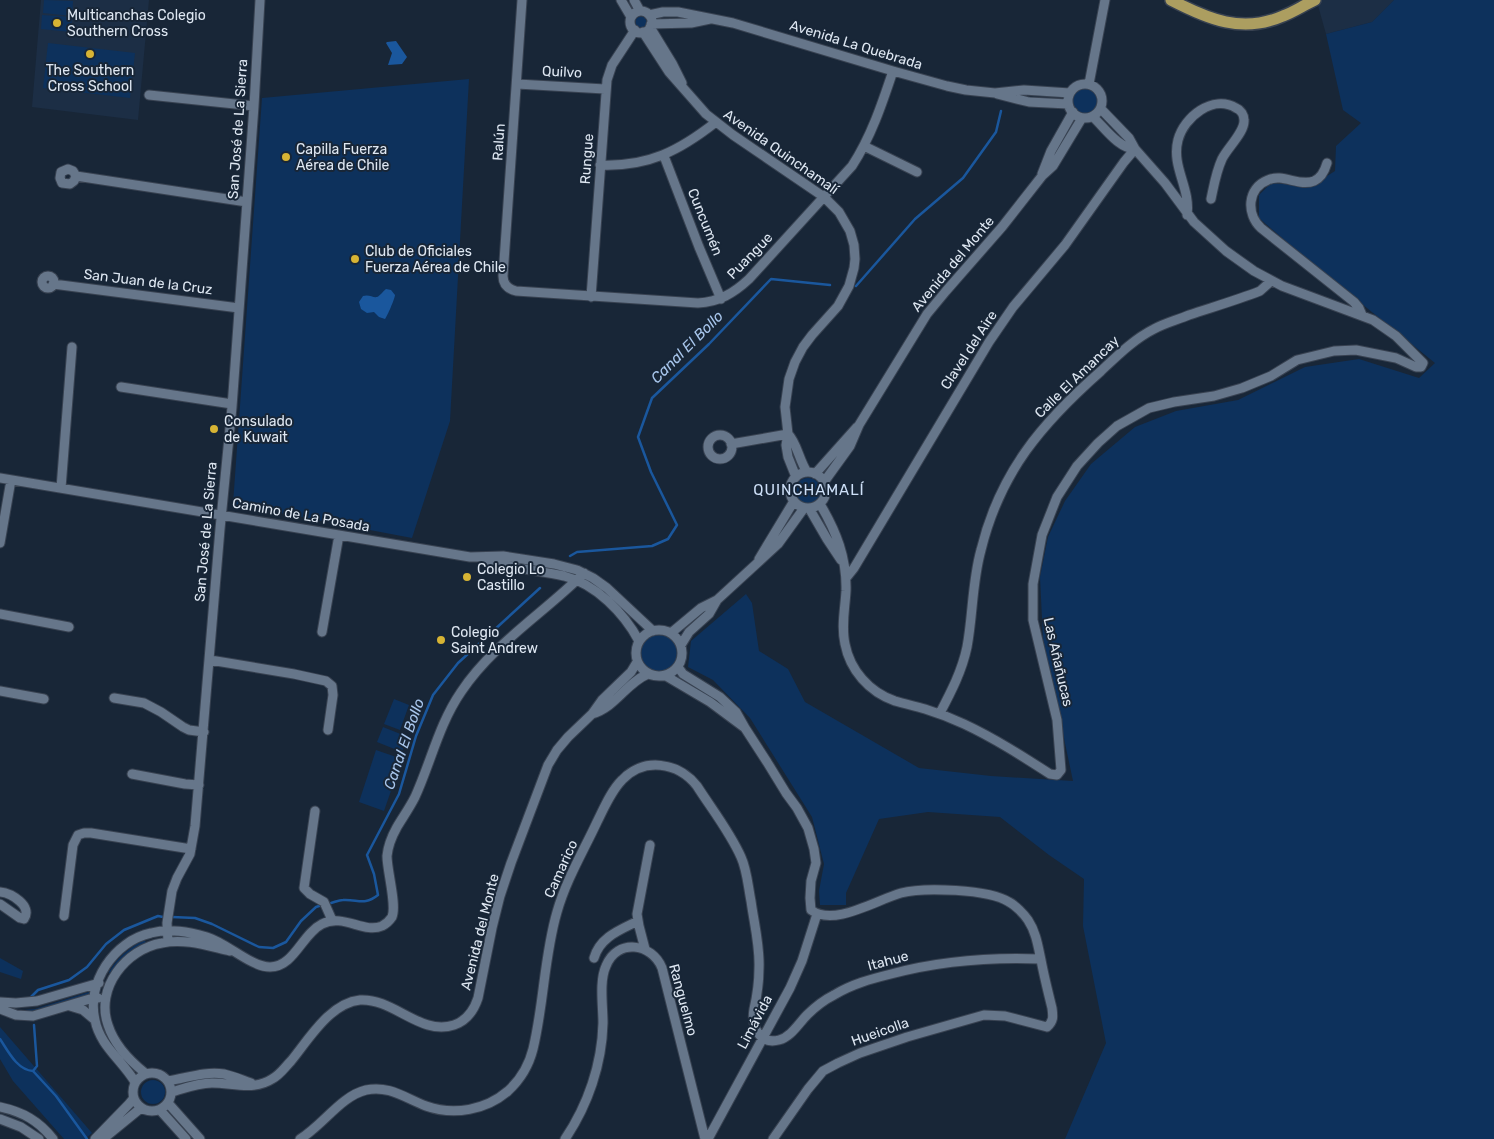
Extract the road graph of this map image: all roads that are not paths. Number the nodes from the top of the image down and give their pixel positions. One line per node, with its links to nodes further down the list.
1 (260, 0): 20 (street, San José de La Sierra)
2 (522, 0): 14 (street, Ralún)
3 (621, 0): 10 (street)
4 (634, 0): 8 (street)
5 (1105, 0): 15 (street)
6 (1171, 0): 7 (main road)
7 (1315, 0)
8 (640, 11): 9 (street); 10 (street)
9 (649, 15): 11 (street, Avenida La Quebrada); 12 (street)
10 (631, 17): 12 (street)
11 (710, 19): 12 (street, Avenida La Quebrada); 13 (street, Avenida La Quebrada)
12 (645, 29): 16 (street, Rungue); 25 (street, Avenida Quinchamalí)
13 (893, 71): 17 (street, Avenida La Quebrada); 26 (street, Puangue)
14 (517, 84): 16 (street, Quilvo); 40 (street, Ralún)
15 (1089, 84): 18 (street); 22 (street)
16 (605, 89): 30 (street, Rungue)
17 (995, 93): 18 (street, Avenida La Quebrada); 21 (street, Avenida La Quebrada)
18 (1070, 93): 21 (street)
19 (149, 95): 20 (street)
20 (254, 106): 36 (street, San José de La Sierra)
21 (1071, 108): 24 (street); 33 (street, Avenida del Monte)
22 (1101, 109): 23 (street); 27 (street)
23 (1093, 116): 24 (street); 27 (street)
24 (1082, 118): 33 (street, Avenida del Monte)
25 (716, 122): 28 (street); 34 (street, Avenida Quinchamalí)
26 (864, 146): 31 (street); 34 (street, Puangue)
27 (1135, 150): 37 (street); 67 (street, Clavel del Aire)
28 (664, 156): 30 (street); 42 (street, Cuncumén)
29 (1327, 163): 44 (street)
30 (600, 166): 41 (street, Rungue)
31 (917, 172)
32 (76, 176): 36 (street)
33 (1042, 176): 48 (street, Avenida del Monte)
34 (824, 197): 42 (street, Puangue); 49 (street, Avenida Quinchamalí)
35 (1211, 199): 37 (street)
36 (247, 202): 43 (street, San José de La Sierra)
37 (1188, 215): 38 (street)
38 (1271, 281): 44 (street); 85 (street, Calle El Amancay)
39 (53, 284): 43 (street, San Juan de la Cruz)
40 (506, 286): 41 (street, Puangue)
41 (591, 297): 42 (street, Puangue)
42 (721, 299)
43 (239, 308): 47 (street, San José de La Sierra)
44 (1362, 315): 85 (street, Las Añañucas)
45 (72, 347): 56 (street)
46 (121, 387): 47 (street)
47 (232, 404): 60 (street, San José de La Sierra)
48 (859, 425): 51 (street, Avenida del Monte); 55 (street, Avenida del Monte)
49 (788, 434): 50 (street); 51 (street, Avenida Quinchamalí); 52 (street, Avenida Quinchamalí)
50 (731, 444)
51 (811, 473): 52 (street); 55 (street)
52 (796, 477): 57 (street)
53 (0, 478): 54 (street, Camino de La Posada)
54 (11, 480): 56 (street, Camino de La Posada); 62 (street)
55 (824, 482): 58 (street)
56 (61, 488): 60 (street, Camino de La Posada)
57 (794, 501): 59 (street); 64 (street)
58 (820, 504): 59 (street); 65 (street)
59 (807, 508): 64 (street); 65 (street)
60 (221, 515): 61 (street, Camino de La Posada); 77 (street, San José de La Sierra)
61 (339, 535): 63 (street, Camino de La Posada); 73 (street)
62 (0, 543)
63 (479, 557): 66 (street, Camino de La Posada); 68 (street, Camino de La Posada)
64 (758, 561): 69 (street)
65 (842, 562): 67 (street)
66 (584, 573): 68 (street); 72 (street, Camino de La Posada)
67 (846, 578): 85 (street)
68 (577, 580): 75 (street, Camino de La Posada); 99 (street)
69 (717, 600): 74 (street); 76 (street)
70 (0, 614): 71 (street)
71 (68, 626)
72 (653, 631): 74 (street); 75 (street)
73 (322, 632)
74 (671, 633): 76 (street)
75 (639, 641): 78 (street)
76 (681, 645): 79 (street)
77 (210, 660): 88 (street); 89 (street, San José de La Sierra)
78 (637, 662): 80 (street); 86 (street, Avenida del Monte)
79 (678, 667): 81 (street); 87 (street)
80 (648, 674): 81 (street); 86 (street, Avenida del Monte)
81 (666, 676): 87 (street)
82 (0, 691): 84 (street)
83 (114, 698): 89 (street)
84 (44, 700)
85 (940, 713)
86 (592, 714): 119 (street, Avenida del Monte)
87 (745, 728): 97 (street)
88 (328, 730)
89 (204, 732): 91 (street, San José de La Sierra)
90 (132, 774): 91 (street)
91 (199, 785): 94 (street, San José de La Sierra)
92 (315, 811): 99 (street)
93 (650, 845): 100 (street)
94 (191, 849): 98 (street); 101 (street, San José de La Sierra)
95 (0, 892): 96 (street)
96 (0, 904)
97 (816, 914): 106 (street); 115 (street, Limávida)
98 (64, 916)
99 (332, 920): 104 (street)
100 (638, 921): 103 (street); 105 (street)
101 (166, 930): 102 (street, San José de La Sierra); 104 (street); 107 (street)
102 (168, 942): 104 (street); 108 (street)
103 (645, 949): 136 (street); 137 (street, Ranguelmo)
104 (238, 952)
105 (594, 958)
106 (1040, 959): 115 (street, Itahue); 138 (street, Hueicolla)
107 (97, 983): 108 (street); 109 (street); 111 (street)
108 (110, 984): 110 (street)
109 (93, 998): 110 (street); 112 (street); 114 (street)
110 (106, 998): 116 (street)
111 (0, 1002)
112 (67, 1006): 113 (street); 114 (street)
113 (0, 1009)
114 (95, 1020): 118 (street)
115 (762, 1038): 135 (street, Camarico); 137 (street, Limávida)
116 (145, 1073): 117 (street); 118 (street)
117 (168, 1081): 119 (street); 120 (street)
118 (135, 1082): 121 (street)
119 (258, 1084): 120 (street, Avenida del Monte)
120 (172, 1092): 122 (street)
121 (134, 1098): 124 (street); 131 (street)
122 (168, 1103): 125 (street); 134 (street)
123 (0, 1107): 127 (street)
124 (141, 1108): 125 (street); 132 (street)
125 (160, 1110): 133 (street)
126 (0, 1120): 128 (street)
127 (44, 1127): 129 (street); 130 (street)
128 (38, 1139)
129 (47, 1139)
130 (53, 1139)
131 (95, 1139)
132 (103, 1139)
133 (186, 1139)
134 (200, 1139)
135 (300, 1139)
136 (565, 1139)
137 (706, 1139)
138 (773, 1139)

